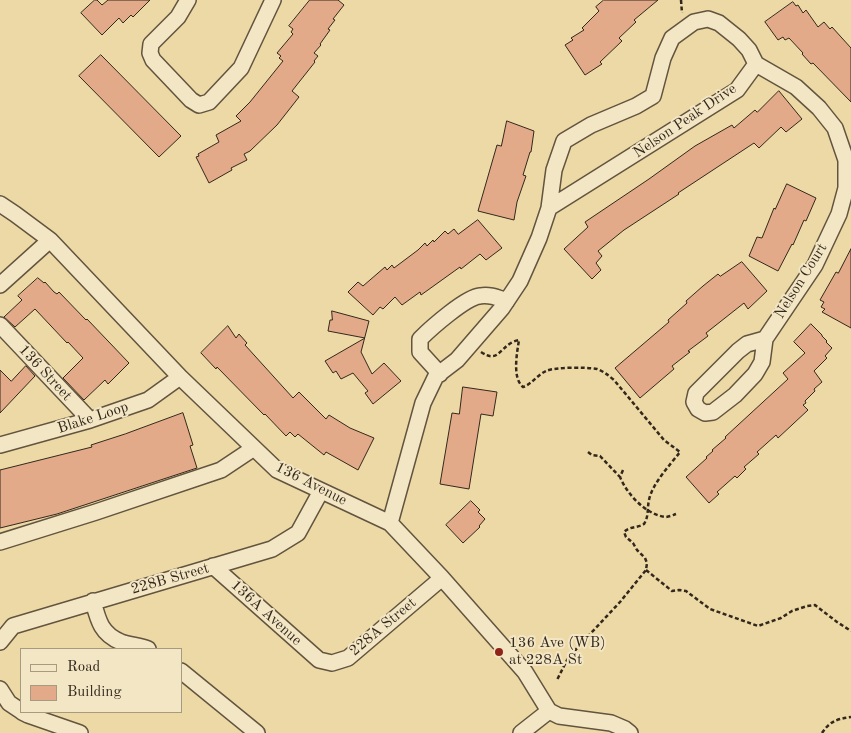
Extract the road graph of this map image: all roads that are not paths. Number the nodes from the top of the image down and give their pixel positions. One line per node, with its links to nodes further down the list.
1 (188, 0): 2 (street)
2 (273, 0)
3 (756, 64): 5 (street, Nelson Peak Drive); 5 (street); 10 (street, Nelson Court)
4 (0, 204): 6 (street, 136 Avenue)
5 (549, 208): 8 (street)
6 (50, 240): 7 (street); 12 (street, 136 Avenue)
7 (0, 285)
8 (507, 301): 11 (street); 11 (street)
9 (0, 325): 13 (street, 136 Street)
10 (765, 339): 10 (street, Nelson Court)
11 (440, 374): 17 (street)
12 (180, 377): 13 (street, Blake Loop); 15 (street, 136 Avenue)
13 (90, 420): 14 (street, Blake Loop)
14 (0, 445)
15 (254, 448): 16 (street, 136 Avenue); 18 (street)
16 (321, 491): 17 (street, 136 Avenue); 19 (street, 228B Street)
17 (390, 523): 20 (street, 136 Avenue)
18 (0, 542)
19 (213, 566): 21 (street, 228B Street); 24 (street, 136A Avenue)
20 (442, 578): 24 (street, 228A Street); 28 (street, 136 Avenue)
21 (93, 601): 22 (street, 228B Street); 23 (street)
22 (0, 642)
23 (144, 648)
24 (319, 660)
25 (182, 672): 31 (street)
26 (0, 689): 27 (street)
27 (20, 710)
28 (549, 710): 32 (street); 33 (street)
29 (25, 713): 30 (street)
30 (80, 733)
31 (257, 733)
32 (521, 733)
33 (630, 733)

